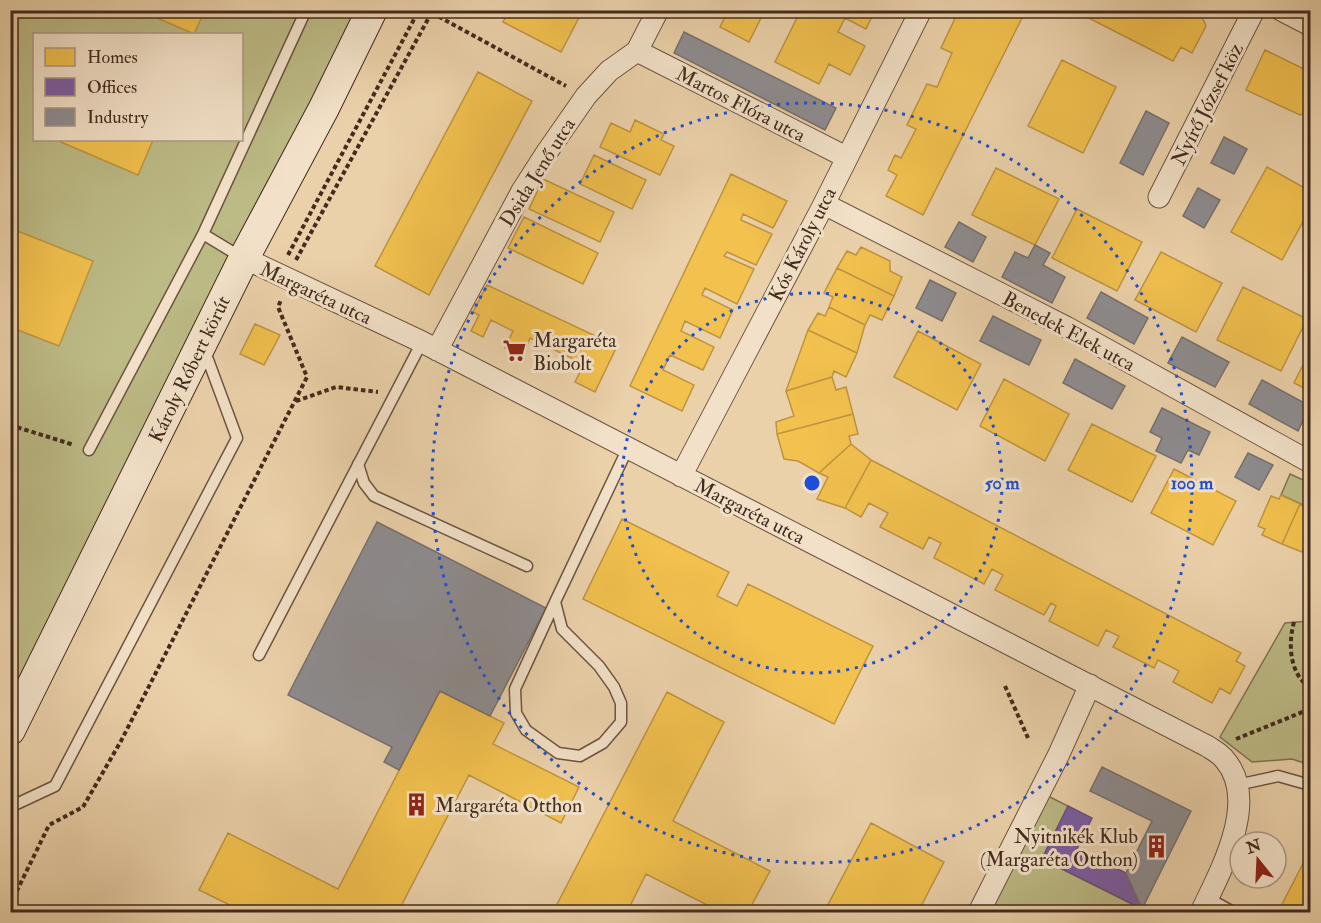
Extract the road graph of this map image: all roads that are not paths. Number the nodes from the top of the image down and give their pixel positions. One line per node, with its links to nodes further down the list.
1 (306, 10): 12 (lane)
2 (372, 10): 13 (street, Károly Róbert körút)
3 (658, 10): 8 (street, Dsida Jenő utca)
4 (921, 10): 9 (street, Kós Károly utca)
5 (1254, 10): 10 (street, Nyírő József köz)
6 (1281, 10): 7 (street)
7 (1311, 25)
8 (637, 51): 9 (street, Martos Flóra utca); 15 (street, Dsida Jenő utca)
9 (846, 157): 11 (street, Kós Károly utca)
10 (1159, 197)
11 (824, 204): 18 (street, Benedek Elek utca); 20 (street, Kós Károly utca)
12 (203, 234): 13 (lane); 16 (lane)
13 (244, 258): 14 (street, Károly Róbert körút); 15 (street, Margaréta utca)
14 (202, 344): 25 (street, Károly Róbert körút); 28 (lane)
15 (430, 346): 17 (street, Margaréta utca); 19 (lane)
16 (89, 450)
17 (627, 450): 20 (street, Margaréta utca); 22 (lane)
18 (1311, 462)
19 (358, 464): 21 (lane); 23 (lane)
20 (681, 476): 24 (street, Margaréta utca)
21 (527, 566)
22 (555, 602): 22 (lane)
23 (259, 655)
24 (1090, 685): 26 (street, Margaréta utca); 30 (street)
25 (10, 730)
26 (1237, 785): 27 (lane); 29 (street)
27 (1311, 785)
28 (10, 807)
29 (1204, 905): 31 (lane)
30 (979, 912)
31 (1233, 912)

